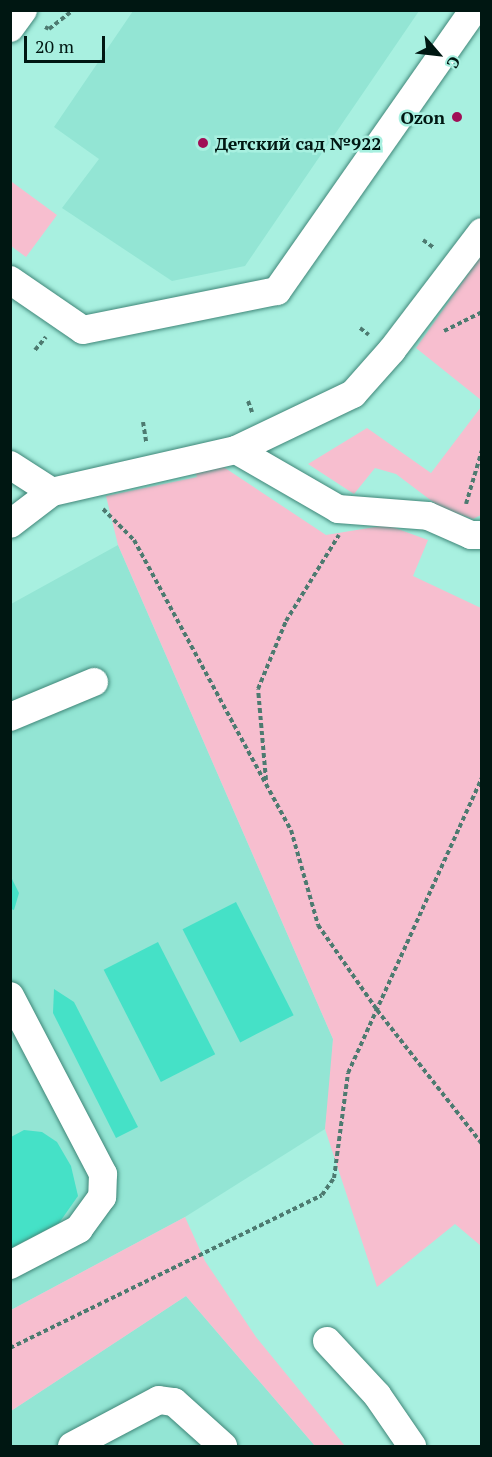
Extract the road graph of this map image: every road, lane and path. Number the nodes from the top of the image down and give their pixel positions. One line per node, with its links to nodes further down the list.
1 (23, 10): 3 (street)
2 (474, 10): 5 (street)
3 (10, 28)
4 (482, 232): 6 (street)
5 (10, 280)
6 (236, 450): 8 (street); 10 (street)
7 (10, 465): 9 (street)
8 (81, 487): 9 (street); 16 (path)
9 (52, 492): 11 (street)
10 (354, 510): 12 (street); 16 (path)
11 (10, 524)
12 (482, 534)
13 (94, 682): 14 (street)
14 (10, 717)
15 (482, 777): 18 (path)
16 (266, 783): 18 (path)
17 (10, 996): 20 (street)
18 (377, 1010): 19 (path); 22 (path)
19 (482, 1144)
20 (10, 1265)
21 (327, 1341): 25 (street)
22 (10, 1348)
23 (72, 1446): 24 (street)
24 (224, 1446)
25 (412, 1446)

